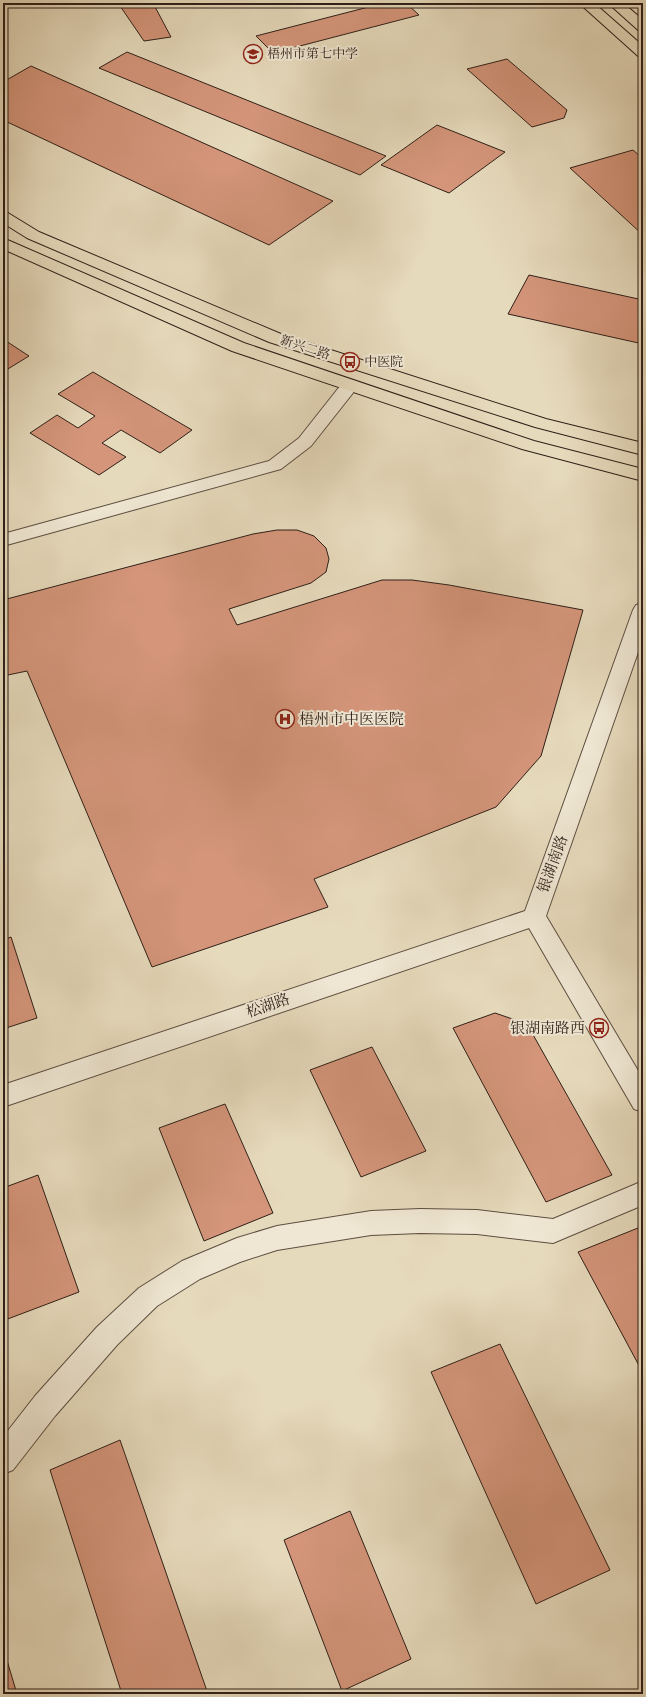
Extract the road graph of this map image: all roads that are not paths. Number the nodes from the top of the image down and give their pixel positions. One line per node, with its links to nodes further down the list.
1 (586, 3): 4 (main road)
2 (615, 3): 3 (main road)
3 (643, 26)
4 (643, 53)
5 (3, 216): 8 (main road, 新兴二路)
6 (3, 243): 7 (main road, 新兴二路)
7 (350, 385): 9 (main road, 新兴二路); 10 (street)
8 (643, 449)
9 (643, 475)
10 (3, 540)
11 (643, 610): 12 (street, 银湖南路)
12 (534, 917): 13 (street, 松湖路); 14 (street)
13 (3, 1096)
14 (643, 1101)
15 (643, 1193): 16 (street)
16 (3, 1460)

